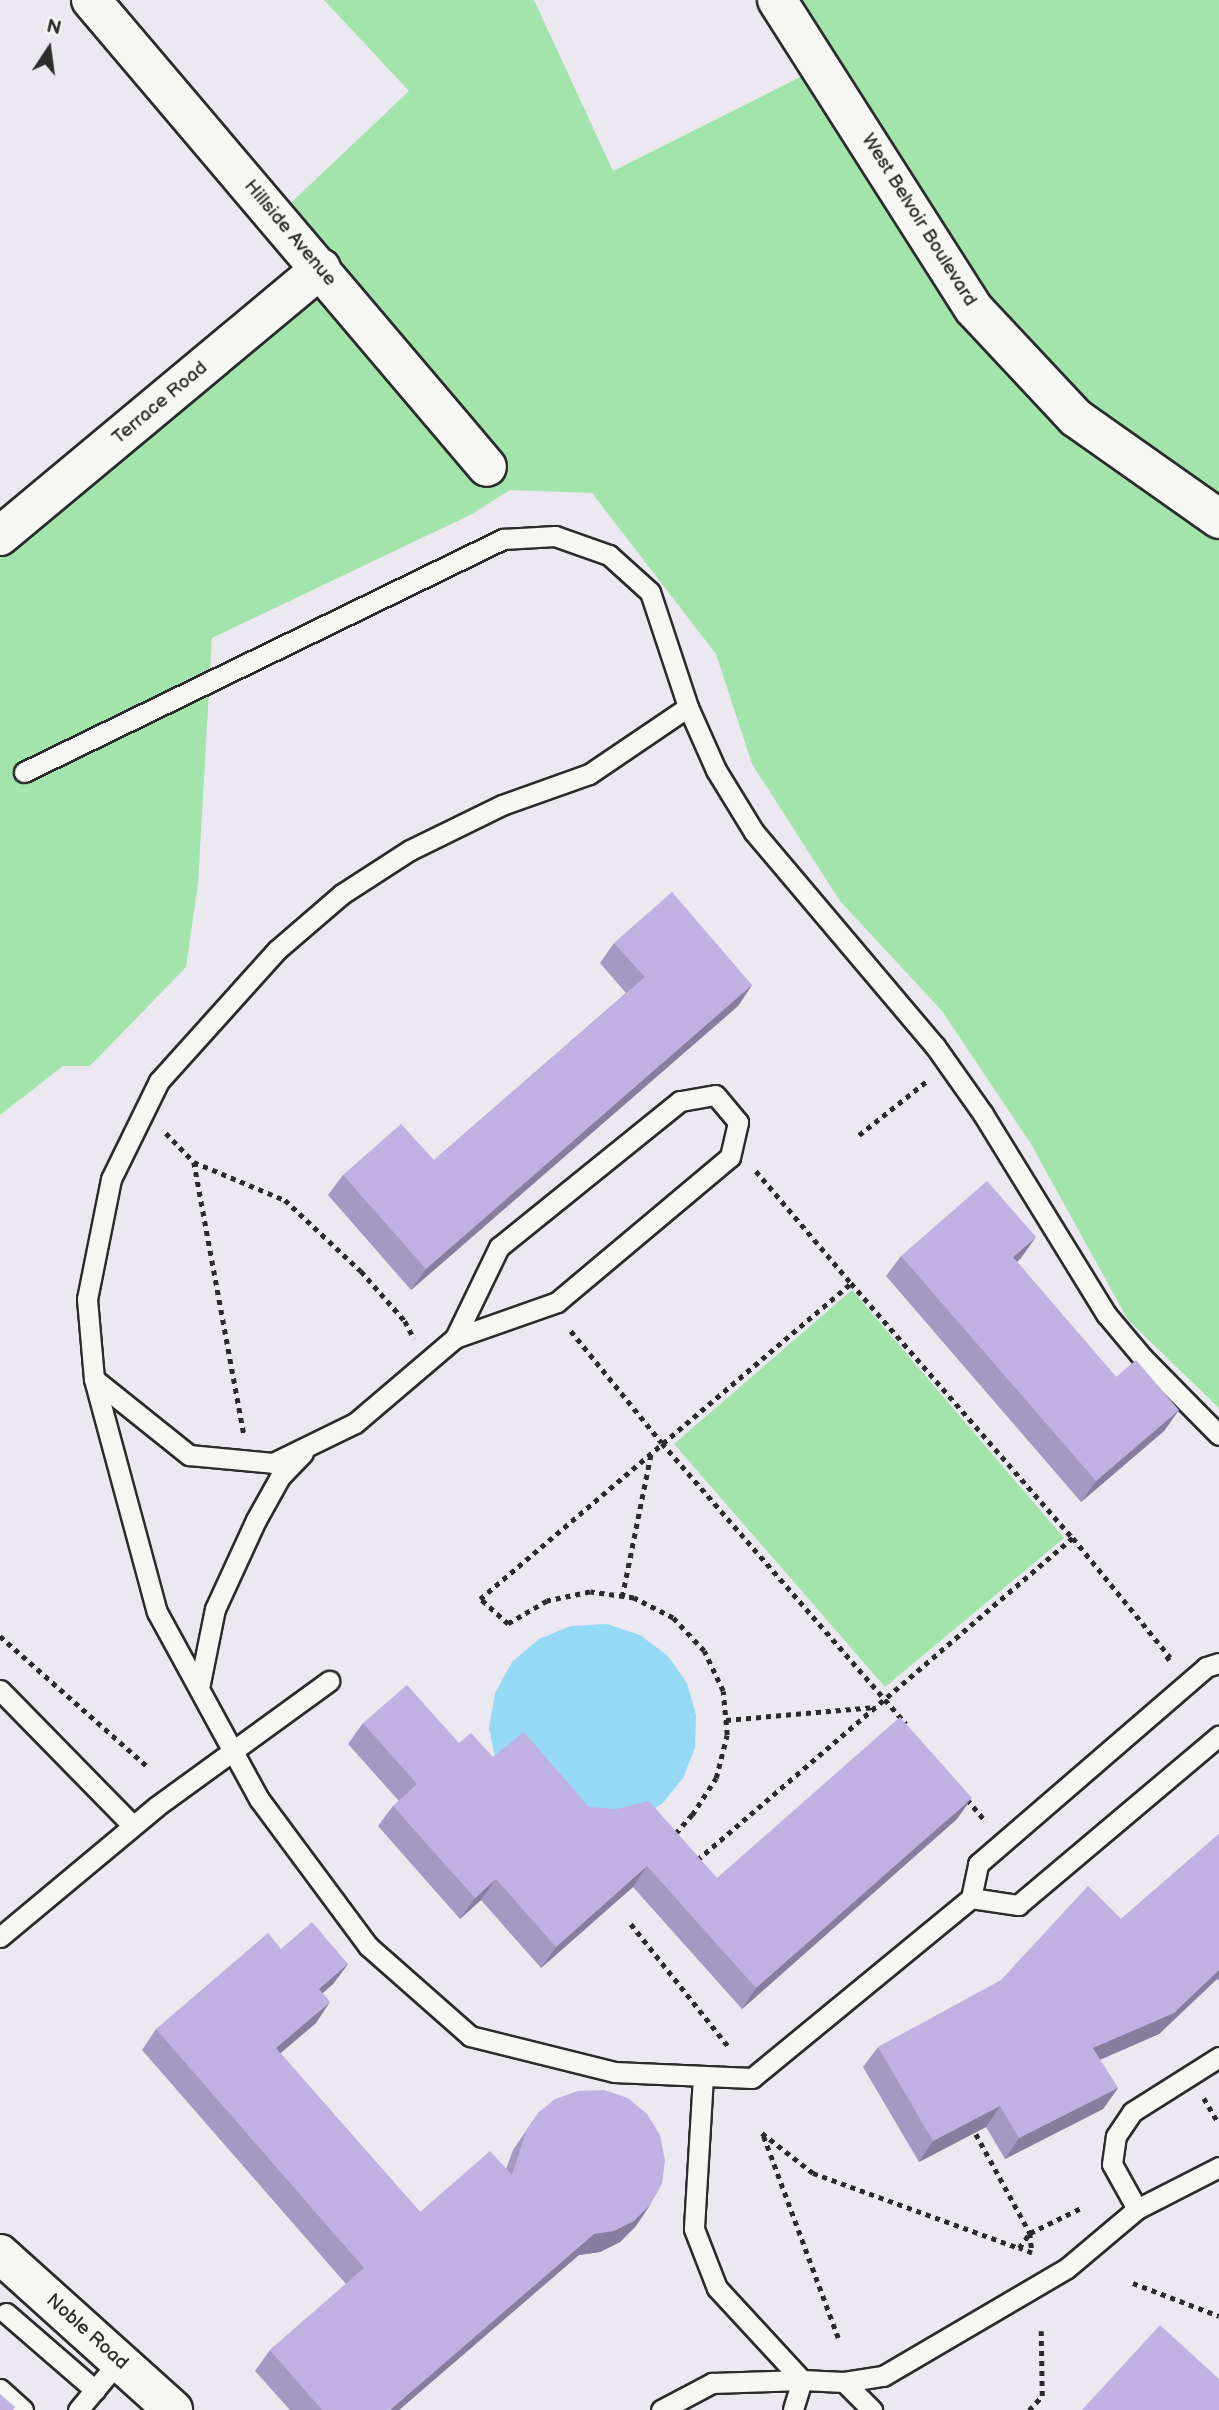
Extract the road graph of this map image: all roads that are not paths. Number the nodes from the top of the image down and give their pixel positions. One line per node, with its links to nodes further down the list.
1 (91, 0): 3 (street, Hillside Avenue)
2 (777, 0): 5 (street, West Belvoir Boulevard)
3 (321, 269): 4 (street, Hillside Avenue); 6 (street, Terrace Road)
4 (487, 467)
5 (1219, 519)
6 (0, 536)
7 (688, 707): 8 (lane); 10 (lane); 11 (lane)
8 (24, 772)
9 (455, 1338): 9 (lane); 12 (lane)
10 (94, 1379): 12 (lane); 15 (lane)
11 (1219, 1435)
12 (311, 1445): 15 (lane)
13 (1219, 1663): 20 (lane)
14 (329, 1681): 18 (lane)
15 (199, 1688): 18 (lane)
16 (0, 1690): 19 (lane)
17 (1219, 1736): 20 (lane)
18 (234, 1751): 19 (lane); 23 (lane)
19 (133, 1826): 21 (lane)
20 (971, 1898): 23 (lane)
21 (0, 1937)
22 (1219, 2057): 25 (lane)
23 (703, 2076): 29 (lane)
24 (1219, 2167): 25 (lane)
25 (1137, 2209): 30 (lane)
26 (0, 2254): 27 (street, Noble Road)
27 (15, 2302): 28 (street, Noble Road); 32 (lane)
28 (119, 2361): 32 (lane); 35 (street, Noble Road)
29 (802, 2380): 30 (lane); 36 (lane); 37 (lane)
30 (844, 2382): 38 (lane)
31 (0, 2389): 33 (lane)
32 (95, 2390): 34 (lane)
33 (23, 2410)
34 (78, 2410)
35 (173, 2410)
36 (661, 2410)
37 (793, 2410)
38 (872, 2410)

